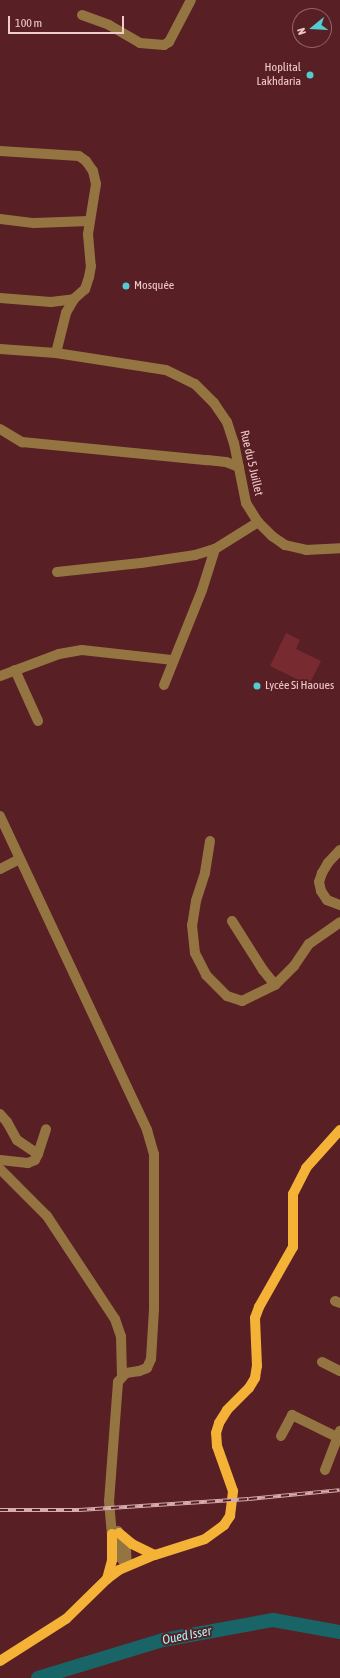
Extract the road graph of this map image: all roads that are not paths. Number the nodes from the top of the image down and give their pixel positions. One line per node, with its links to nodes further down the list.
1 (191, 0): 2 (street)
2 (82, 15)
3 (0, 150): 5 (street)
4 (0, 218): 5 (street)
5 (89, 221): 7 (street)
6 (0, 298): 7 (street)
7 (74, 300): 9 (street)
8 (0, 349): 9 (street, Rue du 5 Juillet)
9 (56, 353): 11 (street, Rue du 5 Juillet)
10 (0, 429): 11 (street)
11 (239, 467): 12 (street, Rue du 5 Juillet)
12 (258, 522): 13 (street, Rue du 5 Juillet); 14 (street)
13 (340, 548)
14 (215, 549): 15 (street); 16 (street)
15 (57, 572)
16 (173, 660): 17 (street); 19 (street)
17 (16, 670): 18 (street); 20 (street)
18 (0, 676)
19 (164, 685)
20 (38, 721)
21 (0, 816): 24 (street)
22 (210, 841): 29 (street)
23 (340, 850): 26 (street)
24 (20, 859): 25 (street); 38 (street)
25 (0, 869)
26 (340, 905)
27 (232, 921): 29 (street)
28 (340, 922): 29 (street)
29 (275, 986)
30 (0, 1114): 33 (street)
31 (46, 1129): 33 (street)
32 (340, 1130): 43 (main road)
33 (38, 1154): 34 (street)
34 (0, 1160)
35 (0, 1169): 38 (street)
36 (322, 1362): 37 (street)
37 (340, 1371)
38 (122, 1376): 42 (street)
39 (339, 1434): 40 (street); 41 (street)
40 (282, 1436)
41 (325, 1470)
42 (116, 1534): 43 (main road); 44 (street); 45 (main road)
43 (156, 1555): 44 (main road)
44 (127, 1566): 45 (main road)
45 (107, 1579): 46 (main road)
46 (0, 1661)

